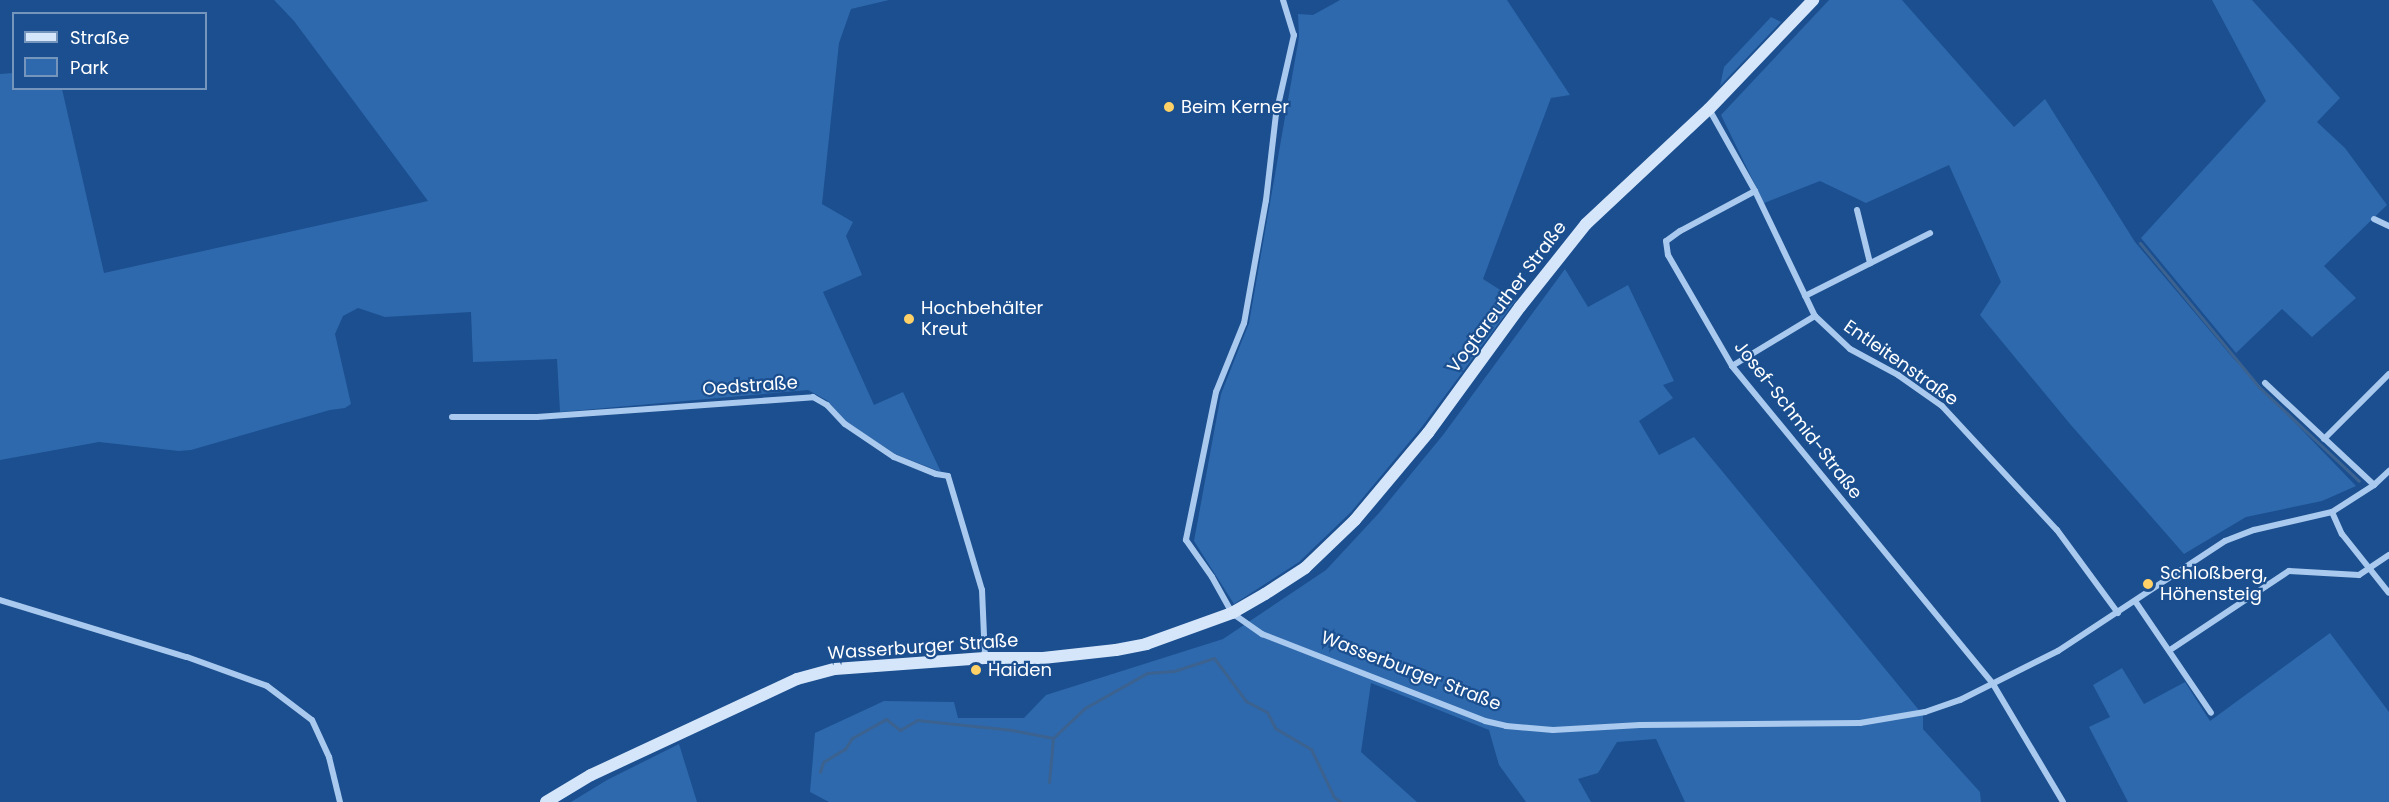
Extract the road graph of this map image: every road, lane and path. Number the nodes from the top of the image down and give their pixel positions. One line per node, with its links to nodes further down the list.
1 (1283, 0): 25 (street)
2 (1812, 0): 3 (main road, Vogtareuther Straße)
3 (1709, 109): 4 (street, Entleitenstraße); 25 (main road, Vogtareuther Straße)
4 (1755, 191): 10 (street, Entleitenstraße); 12 (street, Josef-Schmid-Straße)
5 (1857, 210): 9 (street)
6 (2374, 219): 7 (street)
7 (2389, 226)
8 (1930, 233): 9 (street)
9 (1870, 263): 10 (street)
10 (1805, 296): 11 (street, Entleitenstraße)
11 (1815, 316): 12 (street); 26 (street, Entleitenstraße)
12 (1732, 366): 29 (street, Josef-Schmid-Straße)
13 (2389, 374): 16 (street)
14 (2265, 383): 16 (street)
15 (452, 417): 28 (street, Oedstraße)
16 (2324, 439): 18 (street)
17 (2389, 471): 18 (street, Wasserburger Straße)
18 (2374, 485): 19 (street, Wasserburger Straße)
19 (2332, 512): 21 (street); 24 (street, Wasserburger Straße)
20 (2389, 555): 21 (street)
21 (2370, 569): 22 (street); 27 (street)
22 (2389, 593)
23 (0, 600): 31 (street)
24 (2134, 601): 26 (street, Wasserburger Straße); 27 (street)
25 (1232, 613): 28 (main road, Wasserburger Straße); 29 (street, Wasserburger Straße)
26 (2118, 613): 29 (street, Wasserburger Straße)
27 (2170, 650): 30 (street)
28 (985, 658): 32 (main road, Wasserburger Straße)
29 (1994, 684): 33 (street, Josef-Schmid-Straße)
30 (2211, 713)
31 (340, 802)
32 (546, 802)
33 (2062, 802)

